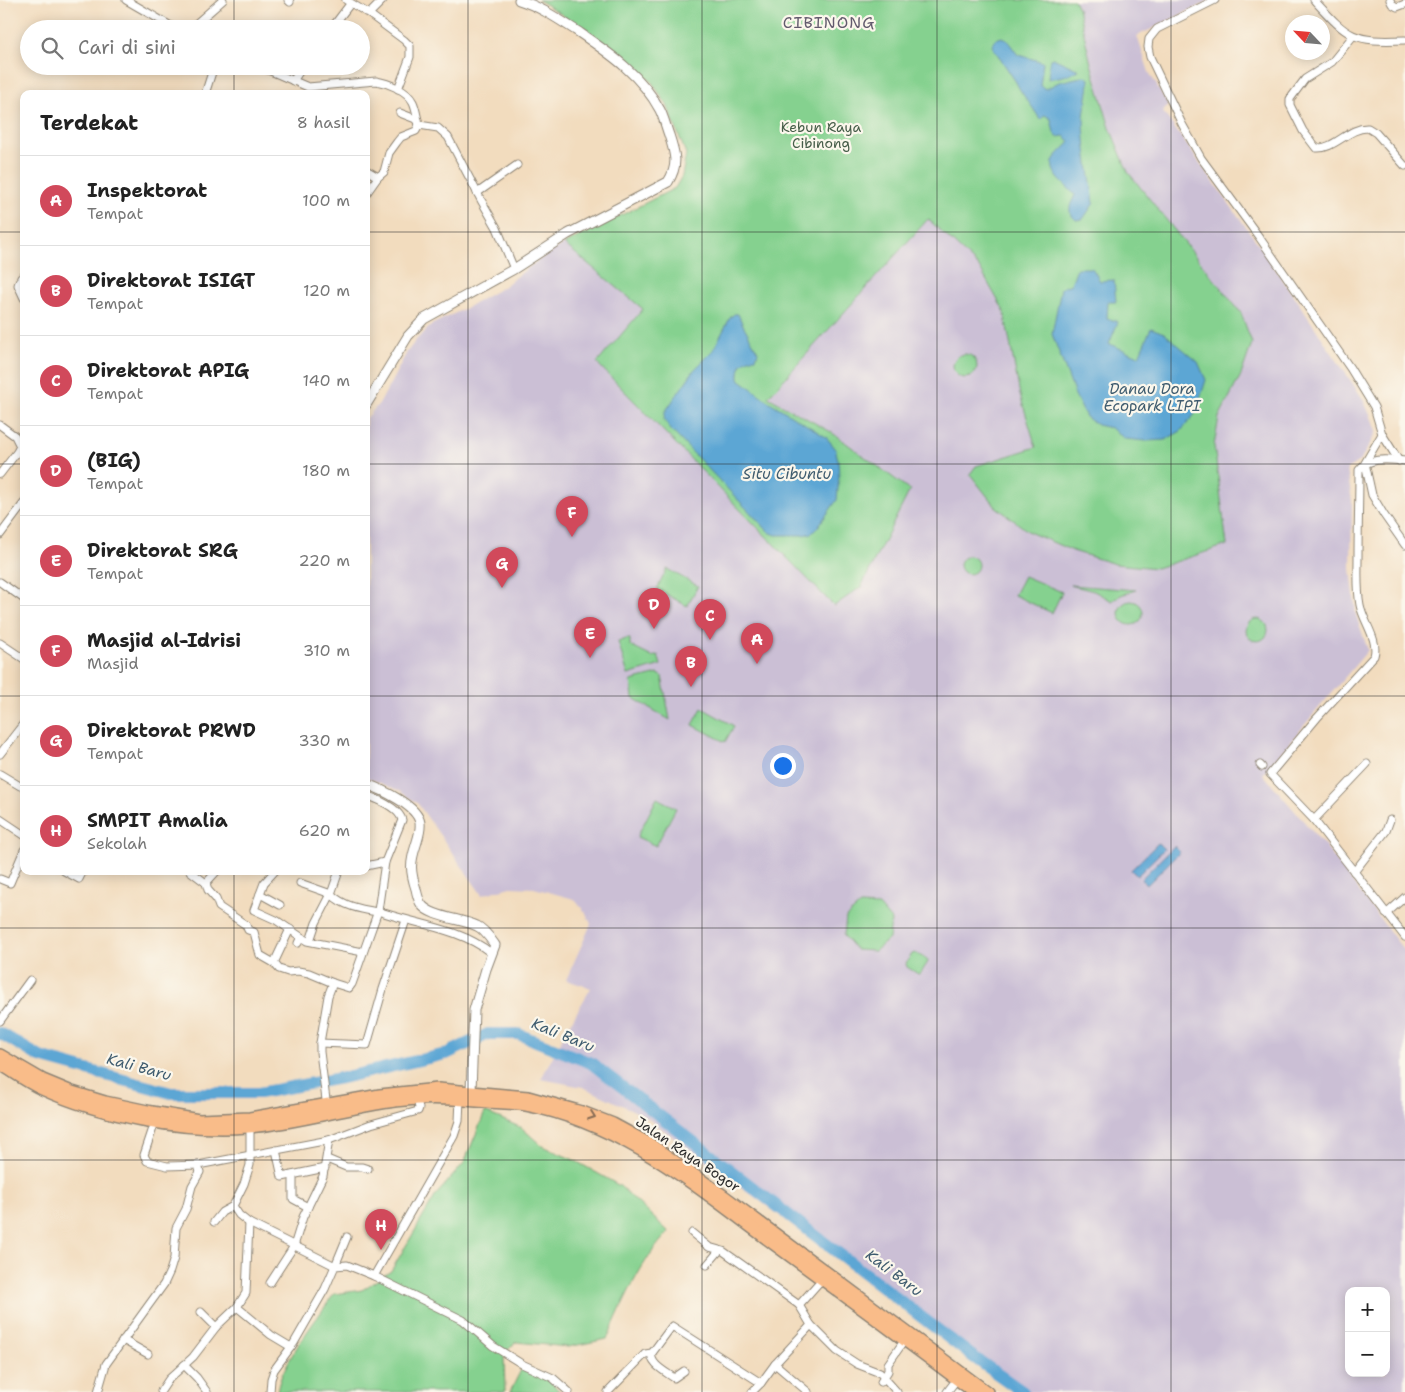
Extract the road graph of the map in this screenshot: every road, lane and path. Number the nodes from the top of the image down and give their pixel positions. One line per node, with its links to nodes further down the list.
1 (126, 0): 11 (street)
2 (223, 0): 12 (street)
3 (383, 0): 10 (street)
4 (520, 0): 30 (street)
5 (1215, 0): 33 (street)
6 (1314, 0): 14 (street)
7 (1390, 0): 9 (street)
8 (348, 2): 10 (street); 13 (street)
9 (1405, 4)
10 (369, 14): 20 (street)
11 (160, 20)
12 (200, 20)
13 (337, 20)
14 (1353, 36): 15 (street); 25 (street)
15 (1405, 40)
16 (211, 75): 21 (street)
17 (279, 75): 19 (street)
18 (297, 75): 19 (street)
19 (293, 81): 20 (street)
20 (398, 89): 23 (street)
21 (206, 90)
22 (400, 113): 23 (street)
23 (418, 122): 27 (street); 29 (street)
24 (517, 165): 29 (street)
25 (1405, 166)
26 (370, 172): 27 (street)
27 (378, 177): 28 (street)
28 (370, 188)
29 (477, 193): 30 (street)
30 (514, 269): 31 (street)
31 (370, 398)
32 (0, 425): 36 (street)
33 (1382, 434): 34 (street); 35 (street)
34 (1402, 461): 35 (street)
35 (1365, 463): 39 (street); 52 (street)
36 (0, 474)
37 (20, 508): 38 (street)
38 (0, 535)
39 (1405, 545)
40 (0, 582): 41 (street)
41 (20, 596)
42 (0, 643): 43 (street)
43 (20, 656)
44 (20, 728): 45 (street)
45 (0, 754)
46 (1367, 764): 52 (street)
47 (0, 774): 48 (street)
48 (20, 786)
49 (370, 786): 79 (street)
50 (370, 797): 56 (street)
51 (0, 819): 54 (street)
52 (1314, 820): 58 (street)
53 (1390, 820): 58 (street)
54 (20, 832)
55 (20, 859): 65 (street)
56 (385, 862): 57 (street); 72 (street)
57 (370, 865)
58 (1354, 872): 73 (street)
59 (72, 875): 60 (street)
60 (81, 875)
61 (195, 875): 66 (street)
62 (213, 875): 66 (street)
63 (271, 875): 68 (street)
64 (338, 875): 69 (street)
65 (0, 879)
66 (206, 883): 80 (street)
67 (300, 883): 69 (street)
68 (260, 894): 71 (street); 75 (street)
69 (331, 894): 72 (street); 77 (street)
70 (1405, 898): 73 (street)
71 (280, 906)
72 (377, 912): 74 (street); 78 (street)
73 (1386, 914): 76 (street)
74 (406, 920): 79 (street); 84 (street)
75 (290, 929): 77 (street); 80 (street)
76 (1405, 937)
77 (310, 941): 78 (street)
78 (363, 952): 82 (street)
79 (492, 953): 87 (street)
80 (274, 963): 82 (street)
81 (30, 980): 83 (street)
82 (333, 983): 84 (street)
83 (0, 1021)
84 (320, 1043): 90 (street)
85 (0, 1055): 91 (highway, Jalan Raya Bogor)
86 (0, 1064): 92 (highway, Jalan Raya Bogor)
87 (471, 1091): 90 (highway, Jalan Raya Bogor); 112 (highway, Jalan Raya Bogor, one-way to 112)
88 (417, 1099): 89 (highway, Jalan Raya Bogor); 90 (highway, Jalan Raya Bogor); 94 (street)
89 (460, 1099): 112 (highway, Jalan Raya Bogor); 113 (street)
90 (326, 1104): 91 (highway, Jalan Raya Bogor); 93 (highway, Jalan Raya Bogor)
91 (168, 1120): 92 (highway, Jalan Raya Bogor); 93 (highway, Jalan Raya Bogor)
92 (155, 1122): 98 (street)
93 (250, 1127): 96 (street)
94 (329, 1140): 95 (street); 97 (street)
95 (276, 1150): 96 (street); 101 (street)
96 (249, 1156): 98 (street); 102 (street)
97 (327, 1159): 99 (street); 100 (street)
98 (198, 1165): 120 (street)
99 (325, 1168): 101 (street); 103 (street)
100 (368, 1169)
101 (293, 1175): 103 (street)
102 (233, 1206): 104 (street); 105 (street)
103 (308, 1207): 108 (street)
104 (214, 1222)
105 (248, 1223): 108 (street); 116 (street)
106 (692, 1234): 109 (street)
107 (347, 1237): 111 (street)
108 (294, 1246): 111 (street); 114 (street)
109 (719, 1251): 110 (street); 115 (street)
110 (707, 1265)
111 (335, 1266): 113 (street); 122 (street)
112 (817, 1272): 115 (street); 121 (highway, Jalan Raya Bogor); 142 (highway, Jalan Raya Bogor)
113 (374, 1276): 135 (street)
114 (270, 1282)
115 (800, 1305): 118 (street)
116 (237, 1307): 119 (street); 122 (street)
117 (201, 1312): 119 (street)
118 (811, 1325): 125 (street); 128 (street)
119 (216, 1327): 126 (street)
120 (123, 1340): 124 (street); 132 (street)
121 (904, 1341): 128 (street); 129 (highway, Jalan Raya Bogor)
122 (291, 1347): 134 (street)
123 (652, 1353): 127 (street); 130 (street); 136 (street)
124 (148, 1354)
125 (775, 1364): 130 (street); 138 (street)
126 (184, 1366): 131 (street); 133 (street)
127 (684, 1371)
128 (883, 1379): 139 (street)
129 (957, 1379): 140 (street); 141 (highway, Jalan Raya Bogor)
130 (761, 1383): 137 (street)
131 (161, 1391)
132 (98, 1392)
133 (208, 1392)
134 (270, 1392)
135 (569, 1392)
136 (608, 1392)
137 (752, 1392)
138 (808, 1392)
139 (897, 1392)
140 (947, 1392)
141 (974, 1392)
142 (988, 1392)

